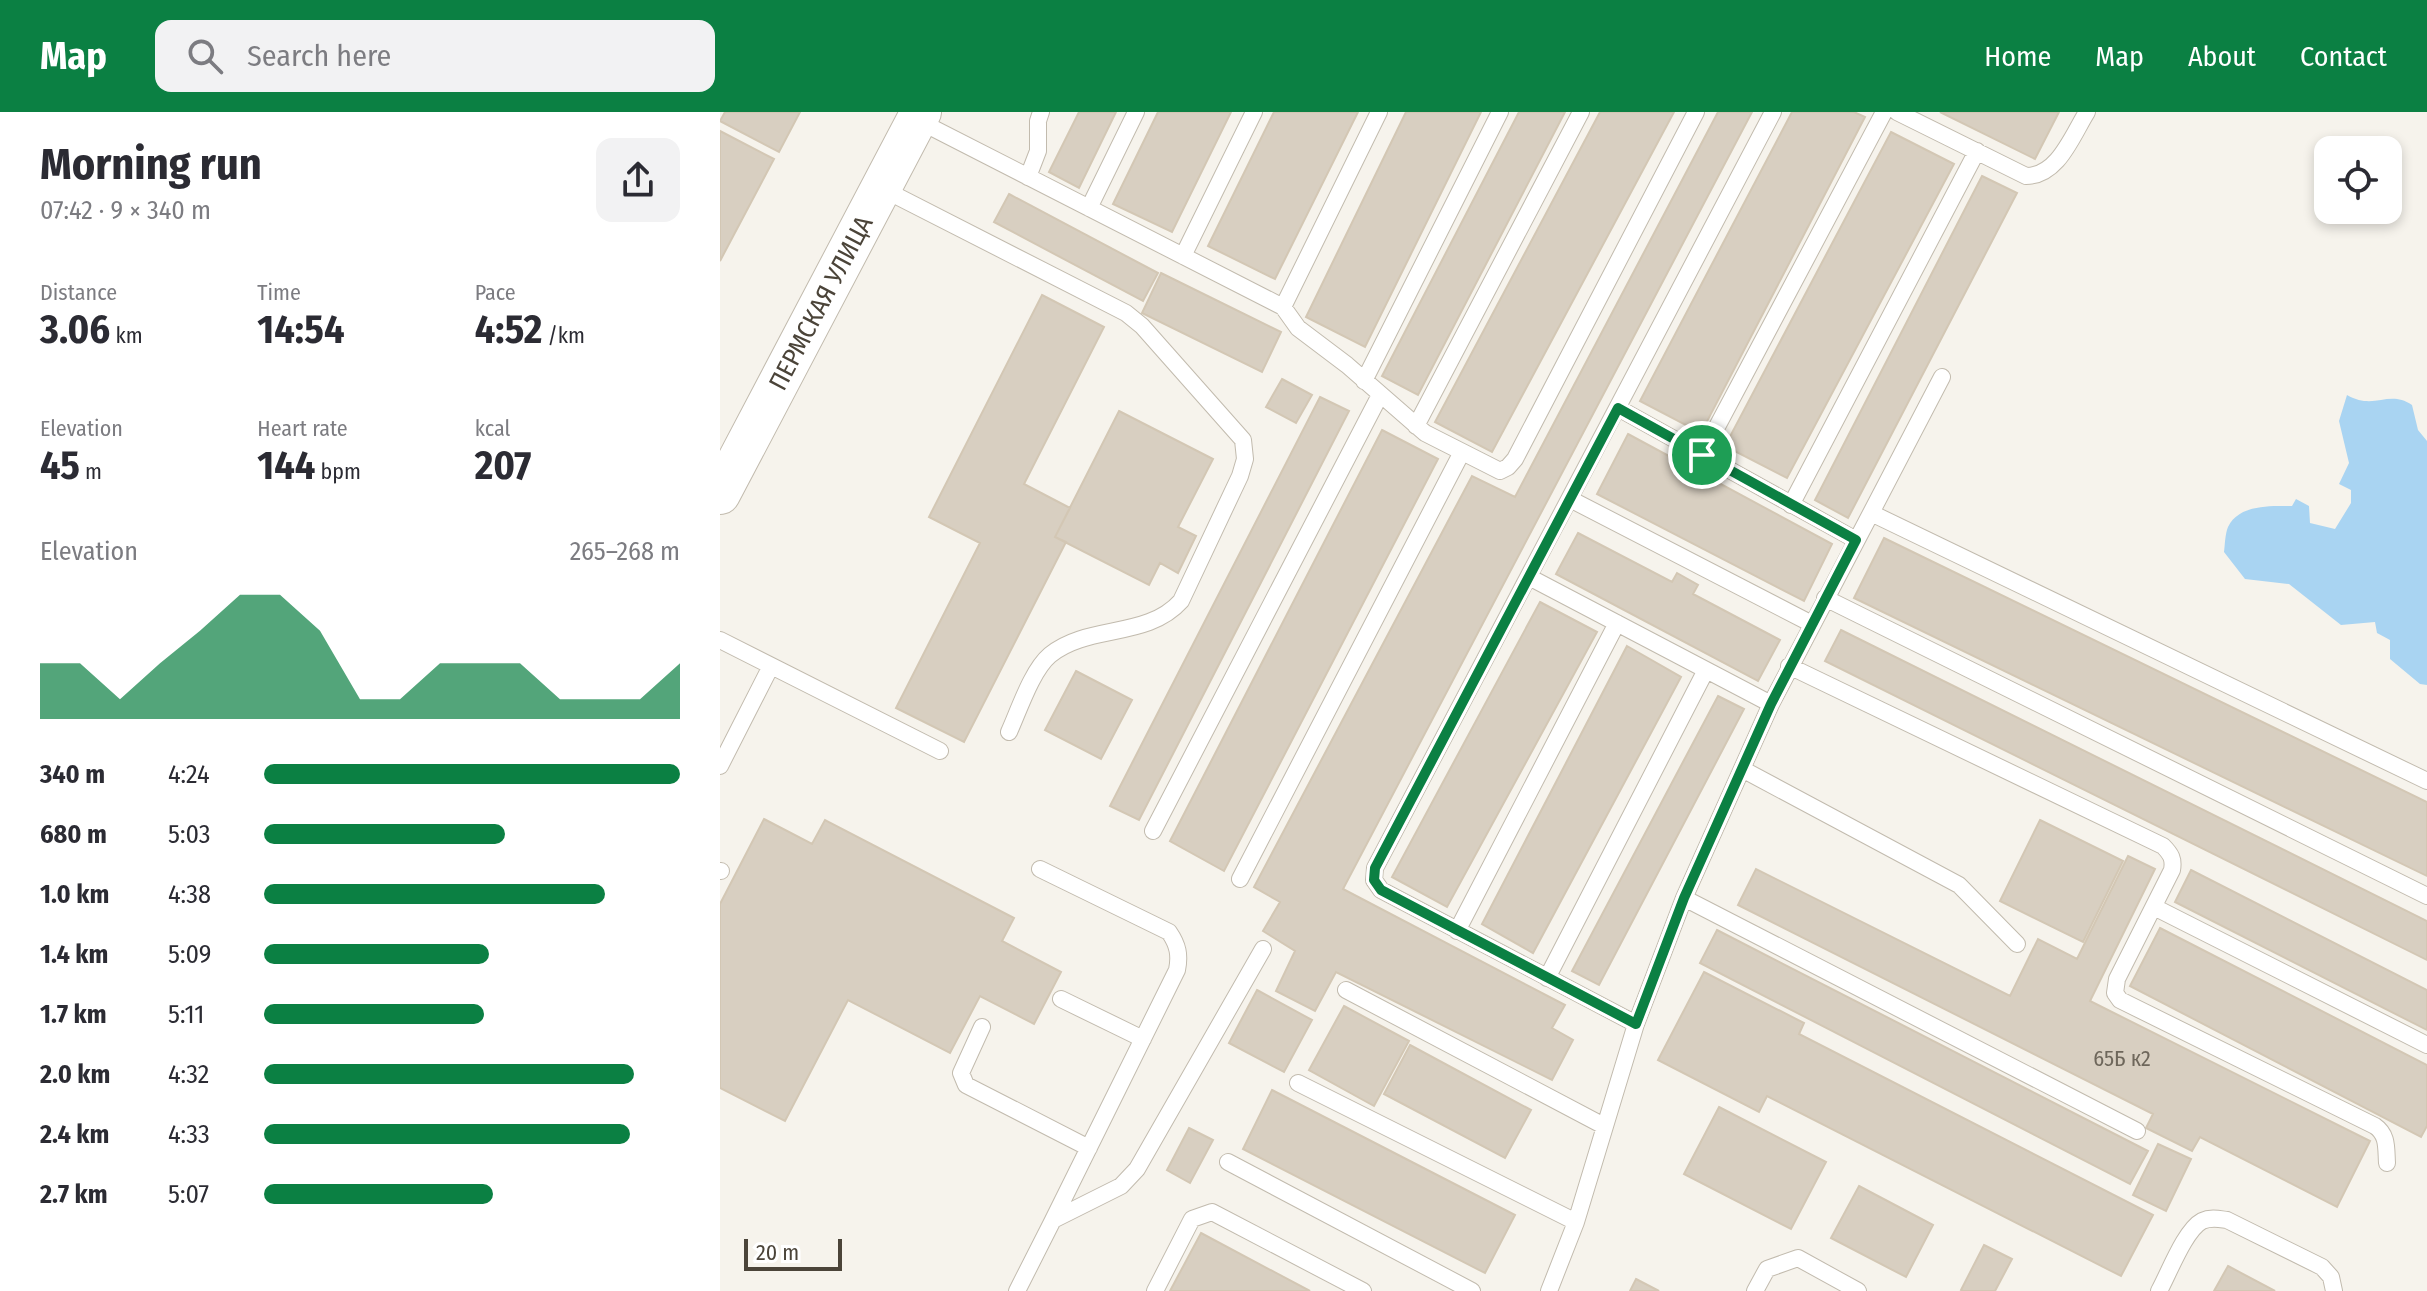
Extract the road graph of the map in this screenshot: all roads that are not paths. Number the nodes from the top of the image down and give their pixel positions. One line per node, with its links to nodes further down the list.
1 (1041, 112): 14 (lane)
2 (1136, 112): 16 (lane)
3 (1254, 112): 17 (lane)
4 (1379, 112): 18 (lane)
5 (1500, 112): 20 (lane)
6 (1581, 112): 23 (lane)
7 (1696, 112): 24 (lane)
8 (1773, 112): 22 (lane)
9 (1884, 112): 25 (lane)
10 (1897, 112): 13 (lane)
11 (2087, 112): 13 (lane)
12 (919, 116): 14 (lane); 15 (street, ПЕРМСКАЯ УЛИЦА)
13 (1977, 151): 28 (lane)
14 (1028, 177): 16 (lane)
15 (881, 188): 26 (street, ПЕРМСКАЯ УЛИЦА); 40 (lane)
16 (1089, 208): 17 (lane)
17 (1183, 256): 18 (lane)
18 (1283, 307): 20 (lane)
19 (1942, 377): 29 (lane)
20 (1364, 381): 21 (lane)
21 (1380, 395): 23 (lane); 45 (lane)
22 (1618, 408): 25 (lane); 27 (lane)
23 (1416, 426): 24 (lane)
24 (1462, 452): 47 (lane)
25 (1702, 455): 28 (lane)
26 (720, 494)
27 (1570, 499): 31 (lane); 34 (lane)
28 (1791, 505): 30 (lane)
29 (1871, 513): 30 (lane); 44 (lane)
30 (1856, 540): 32 (lane)
31 (1529, 577): 33 (lane); 51 (lane)
32 (1825, 598): 34 (lane); 48 (lane)
33 (1617, 623): 38 (lane); 51 (lane)
34 (1812, 624): 37 (lane)
35 (720, 640): 36 (lane)
36 (771, 666): 41 (lane); 42 (lane)
37 (1789, 666): 39 (lane); 50 (lane)
38 (1706, 670): 39 (lane); 54 (lane)
39 (1771, 704): 43 (lane)
40 (1009, 732)
41 (940, 751)
42 (720, 766)
43 (1742, 769): 49 (lane); 52 (lane)
44 (2427, 781)
45 (1153, 831)
46 (1040, 869): 59 (lane)
47 (1240, 879)
48 (2427, 896)
49 (1684, 898): 57 (lane); 63 (lane)
50 (2154, 907): 60 (lane); 66 (lane)
51 (1457, 931): 54 (lane)
52 (2017, 944)
53 (1263, 949): 67 (lane)
54 (1547, 978): 57 (lane)
55 (1346, 990): 62 (lane)
56 (1061, 999): 59 (lane)
57 (1636, 1024): 62 (lane)
58 (982, 1027): 64 (lane)
59 (1143, 1039): 64 (lane)
60 (2427, 1045)
61 (1298, 1083): 68 (lane)
62 (1604, 1126): 68 (lane)
63 (2137, 1131)
64 (1089, 1148): 67 (lane)
65 (1228, 1162): 72 (lane)
66 (2387, 1163)
67 (1053, 1220): 69 (lane)
68 (1576, 1222): 73 (lane)
69 (1017, 1291)
70 (1155, 1291): 71 (lane)
71 (1363, 1291)
72 (1472, 1291)
73 (1549, 1291)
74 (1755, 1291): 75 (lane)
75 (1858, 1291)
76 (2159, 1291): 77 (lane)
77 (2334, 1291)

